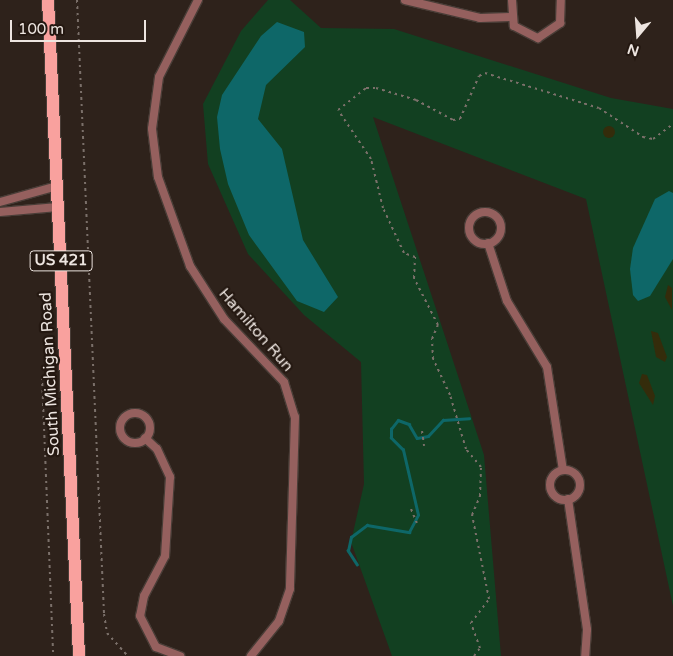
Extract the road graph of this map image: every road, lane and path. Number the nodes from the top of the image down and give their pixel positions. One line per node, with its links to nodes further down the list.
1 (48, 0): 9 (main road, South Michigan Road / US 421)
2 (77, 0): 24 (path)
3 (198, 0): 26 (street, Hamilton Run)
4 (404, 0): 7 (street)
5 (512, 0): 7 (street)
6 (561, 0): 7 (street)
7 (510, 18)
8 (673, 124): 27 (path)
9 (57, 186): 10 (street); 11 (main road, South Michigan Road / US 421)
10 (0, 202)
11 (58, 207): 12 (street); 23 (main road, South Michigan Road / US 421)
12 (0, 212)
13 (488, 243): 13 (street); 18 (street)
14 (42, 377): 22 (path)
15 (422, 431): 17 (path)
16 (145, 438): 16 (street); 25 (street)
17 (424, 446)
18 (563, 470): 19 (street); 19 (street)
19 (568, 499): 28 (street)
20 (411, 509): 21 (path)
21 (417, 523)
22 (54, 656)
23 (79, 656)
24 (128, 656)
25 (180, 656)
26 (251, 656)
27 (474, 656)
28 (585, 656)

